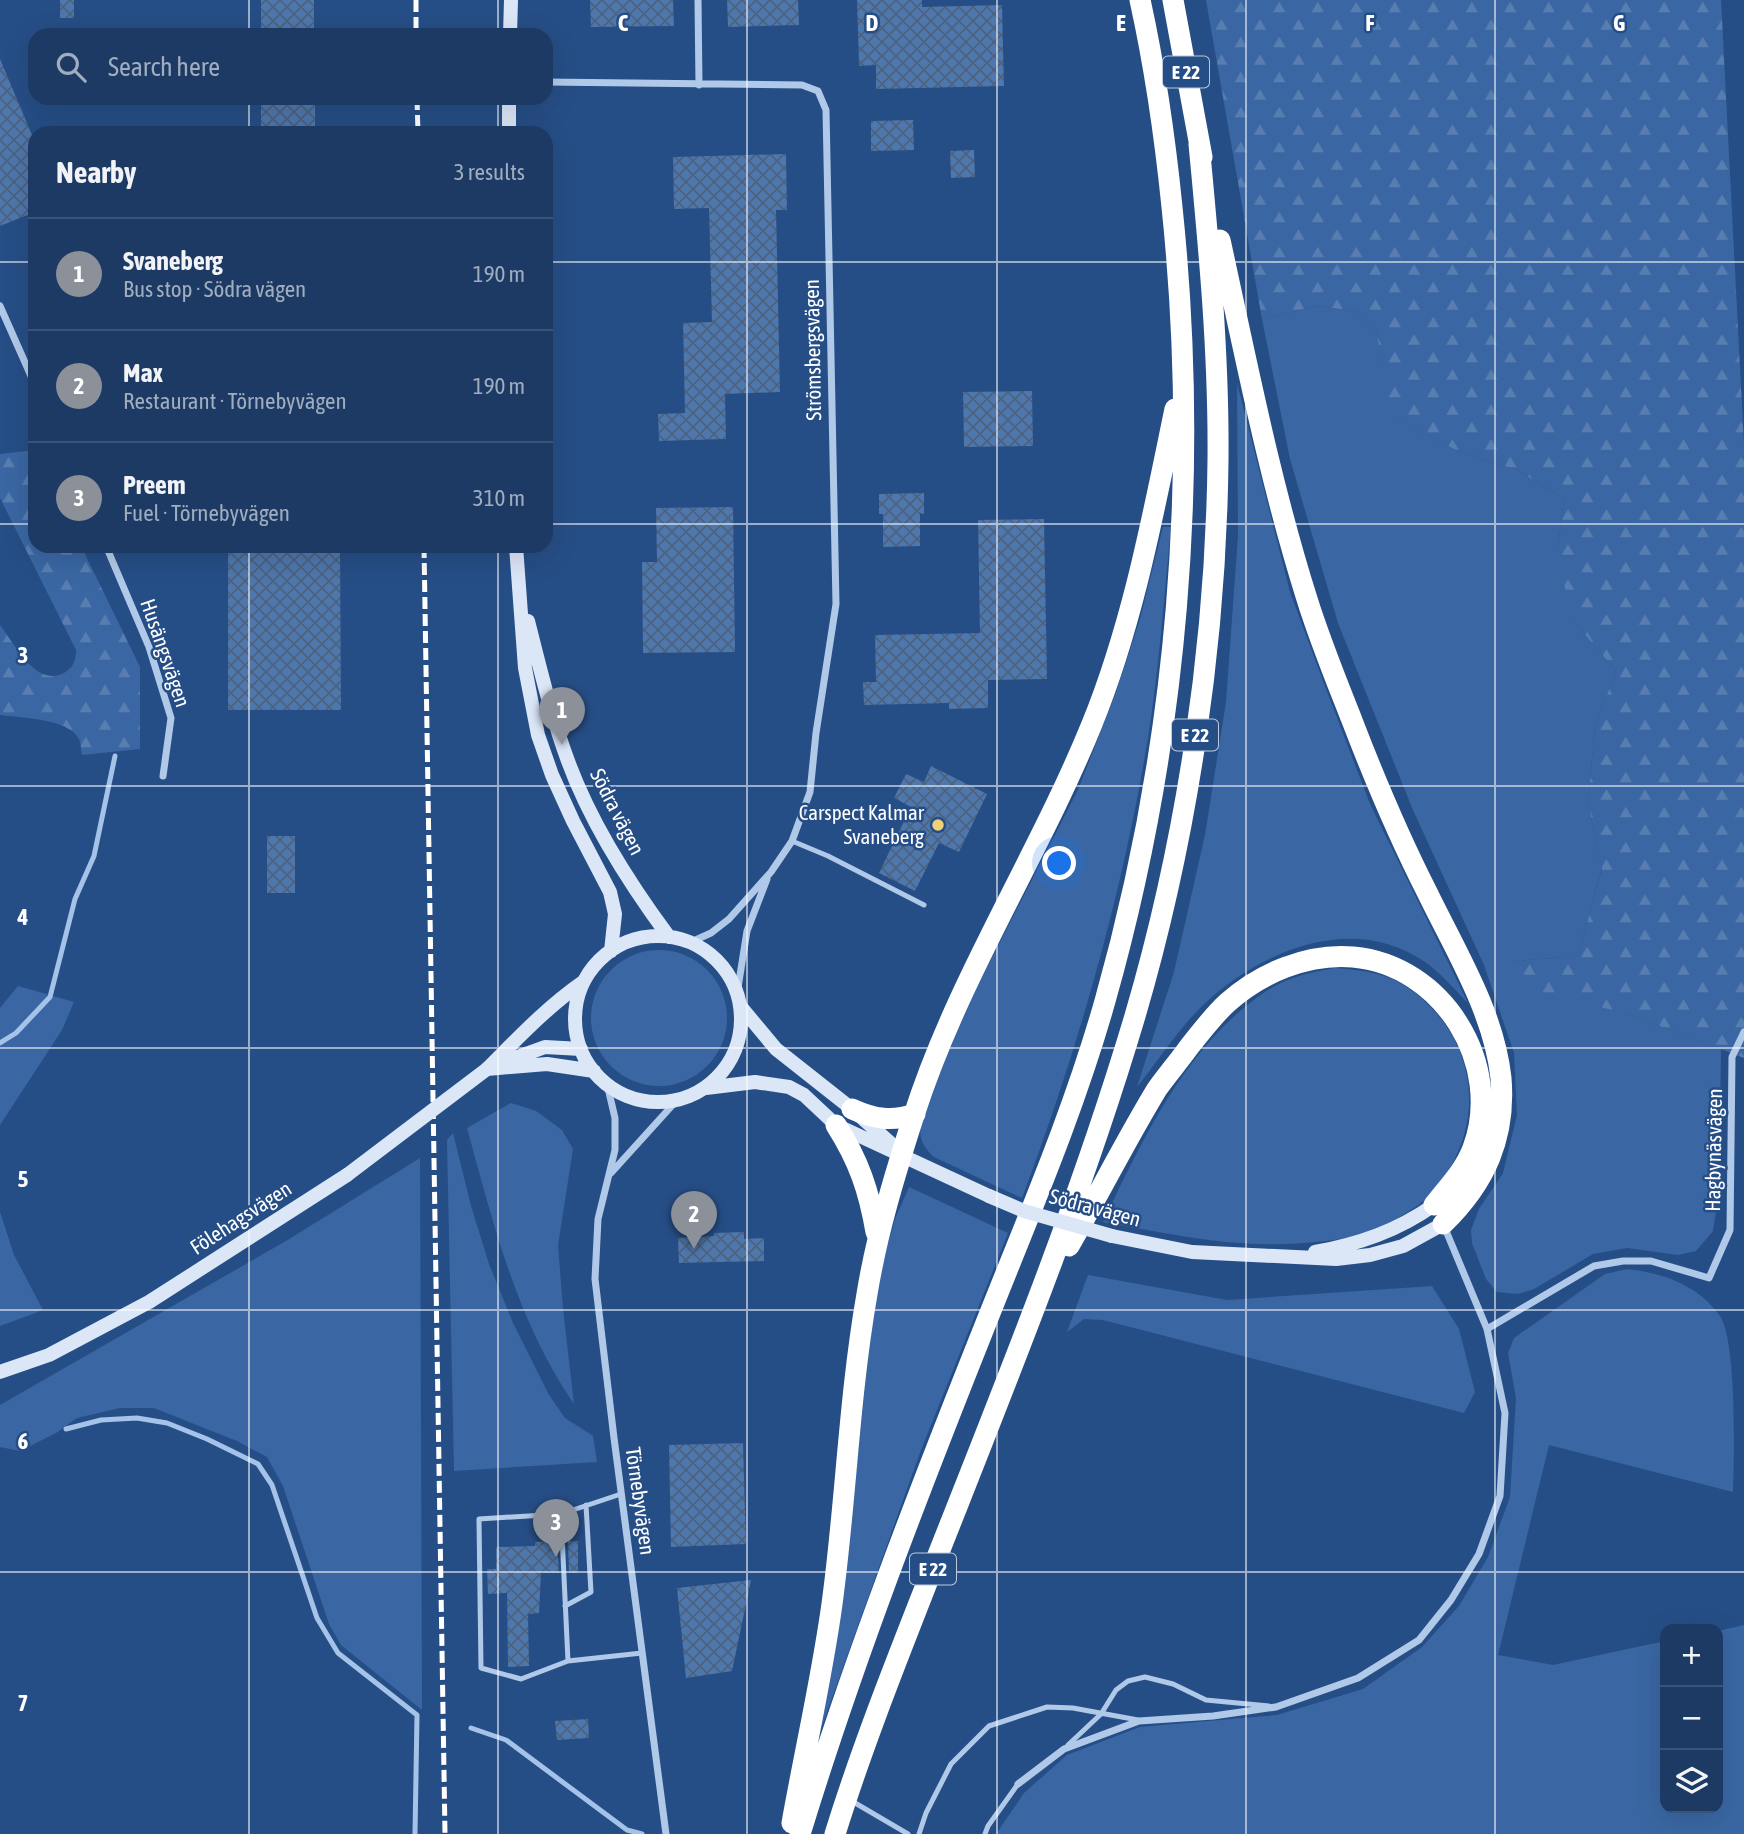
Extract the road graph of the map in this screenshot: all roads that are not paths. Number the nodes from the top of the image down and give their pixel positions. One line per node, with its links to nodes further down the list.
1 (511, 0): 5 (main road)
2 (698, 0): 7 (street)
3 (1140, 0): 13 (highway, E 22)
4 (1173, 0): 10 (highway, E 22)
5 (510, 28)
6 (553, 82): 7 (street, Strömsbergsvägen)
7 (699, 85): 18 (street, Strömsbergsvägen)
8 (509, 105): 9 (main road)
9 (509, 126)
10 (1199, 144): 39 (highway); 42 (highway, E 22)
11 (0, 306): 12 (street)
12 (28, 369)
13 (1184, 369): 34 (highway); 59 (highway, E 22)
14 (109, 553): 17 (street, Husängsvägen)
15 (516, 553): 16 (main road, Södra vägen)
16 (517, 576): 21 (main road, Södra vägen); 23 (main road, Södra vägen)
17 (163, 776)
18 (792, 841): 19 (street, Strömsbergsvägen); 20 (lane)
19 (771, 872): 22 (street, Strömsbergsvägen); 25 (street, Strömsbergsvägen)
20 (925, 905)
21 (669, 937): 22 (main road); 23 (main road)
22 (691, 942): 25 (main road)
23 (611, 951): 24 (main road)
24 (584, 982): 27 (main road); 28 (main road, Fölehagsvägen)
25 (739, 1000): 31 (main road); 33 (main road, Södra vägen)
26 (1744, 1032): 43 (street, Hagbynäsvägen)
27 (581, 1049): 28 (main road, Fölehagsvägen); 29 (main road)
28 (487, 1069): 29 (main road); 44 (main road, Fölehagsvägen, bridge)
29 (594, 1071): 30 (main road)
30 (607, 1084): 32 (main road); 37 (street, Törnebyvägen)
31 (704, 1088): 32 (main road); 35 (main road, Södra vägen)
32 (678, 1099): 37 (street, Törnebyvägen)
33 (852, 1109): 34 (highway); 36 (main road, Södra vägen)
34 (915, 1114): 36 (highway)
35 (836, 1125): 36 (main road, Södra vägen); 40 (highway)
36 (902, 1154): 40 (highway); 41 (main road, Södra vägen, bridge)
37 (611, 1174): 45 (street, Törnebyvägen)
38 (1434, 1205): 39 (street); 41 (main road, Södra vägen); 42 (highway)
39 (1443, 1224): 41 (main road, Södra vägen); 43 (street)
40 (877, 1238): 58 (highway)
41 (1289, 1257)
42 (1035, 1306): 56 (highway, E 22)
43 (1488, 1329): 51 (street)
44 (0, 1372)
45 (621, 1494): 46 (lane); 49 (street, Törnebyvägen)
46 (586, 1505): 47 (lane); 48 (lane)
47 (561, 1514): 48 (lane); 50 (lane)
48 (565, 1606): 50 (lane)
49 (642, 1653): 50 (lane); 57 (street, Törnebyvägen)
50 (568, 1661)
51 (1276, 1707): 52 (lane); 53 (street)
52 (1101, 1714): 53 (lane); 54 (lane); 62 (lane)
53 (1139, 1721): 54 (street)
54 (1064, 1749): 55 (street)
55 (1018, 1784): 63 (lane)
56 (847, 1797): 60 (highway, E 22); 61 (lane)
57 (666, 1834)
58 (790, 1834)
59 (800, 1834)
60 (835, 1834)
61 (908, 1834)
62 (919, 1834)
63 (985, 1834)

